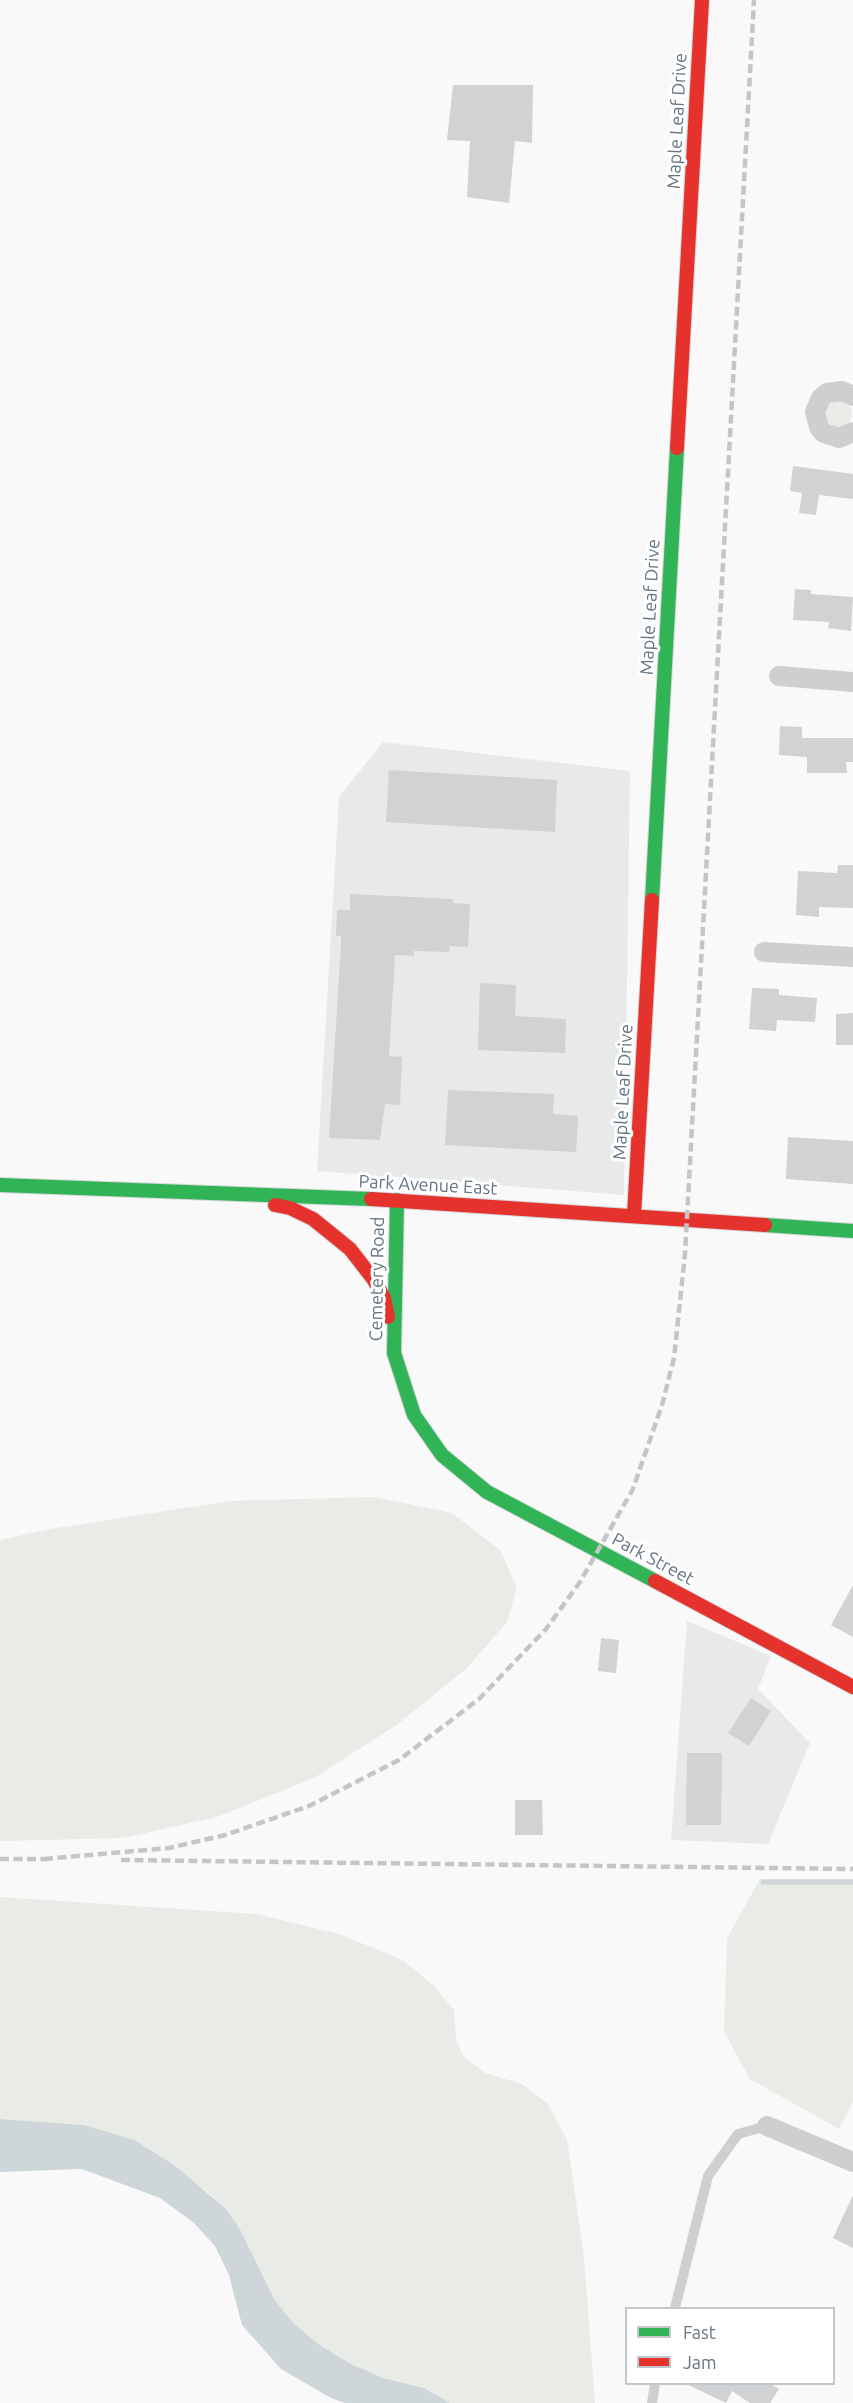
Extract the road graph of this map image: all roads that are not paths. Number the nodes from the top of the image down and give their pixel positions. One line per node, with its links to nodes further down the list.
1 (702, 0): 11 (street, Maple Leaf Drive)
2 (853, 396): 3 (street)
3 (853, 432)
4 (779, 676): 5 (street)
5 (853, 682)
6 (764, 952): 7 (street)
7 (853, 957)
8 (0, 1185): 9 (street, Park Avenue East)
9 (207, 1195): 10 (street, Park Avenue East); 13 (street)
10 (397, 1200): 11 (street, Park Avenue East); 13 (street, Cemetery Road)
11 (634, 1215): 12 (street, Park Avenue East)
12 (853, 1231)
13 (392, 1339): 14 (street, Cemetery Road)
14 (442, 1455): 15 (street, Park Street)
15 (853, 1687)
16 (767, 2126): 17 (street); 18 (lane)
17 (853, 2162)
18 (675, 2307)
19 (655, 2385): 20 (lane)
20 (652, 2403)

